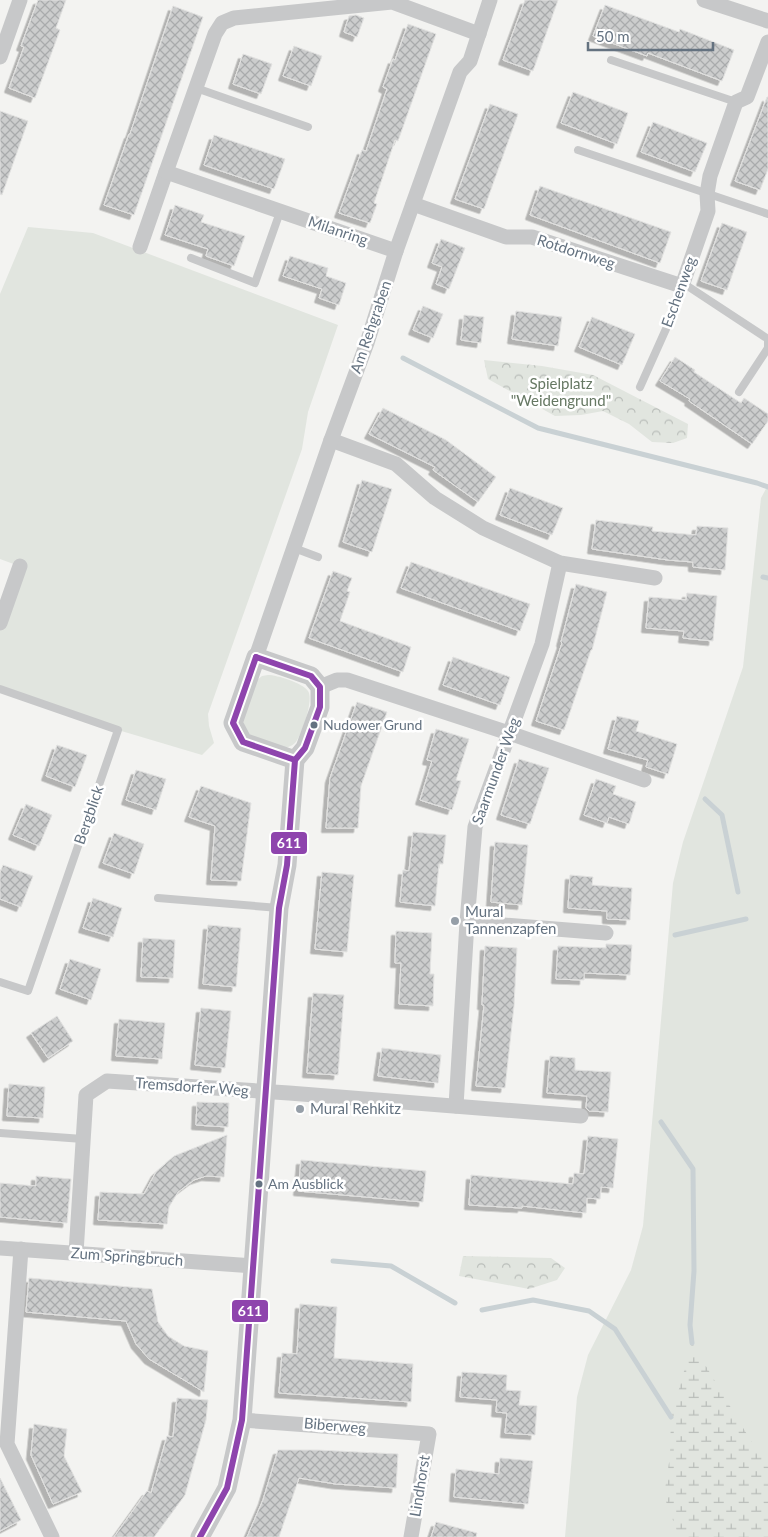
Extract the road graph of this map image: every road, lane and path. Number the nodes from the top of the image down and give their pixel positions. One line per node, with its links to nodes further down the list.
1 (20, 0): 6 (street)
2 (490, 0): 5 (street, Am Rehgraben)
3 (704, 0): 4 (street)
4 (768, 21)
5 (479, 34): 10 (street); 16 (street, Am Rehgraben)
6 (3, 41): 8 (street)
7 (768, 42): 11 (street, Eschenweg)
8 (0, 57)
9 (610, 60): 11 (lane)
10 (196, 88): 12 (lane); 14 (street)
11 (736, 102): 15 (street, Eschenweg)
12 (308, 127)
13 (578, 150): 15 (lane)
14 (166, 172): 17 (street, Milanring); 19 (street)
15 (707, 194): 18 (lane); 22 (street, Eschenweg)
16 (413, 204): 20 (street, Am Rehgraben); 22 (street, Rotdornweg)
17 (280, 212): 20 (street, Milanring); 21 (lane)
18 (768, 214)
19 (140, 247)
20 (396, 251): 26 (street, Am Rehgraben)
21 (191, 258)
22 (682, 286): 23 (lane); 24 (lane, Eschenweg)
23 (768, 347): 25 (lane)
24 (640, 387)
25 (739, 392)
26 (331, 440): 27 (street, Am Rehgraben); 29 (street)
27 (294, 548): 28 (lane); 33 (street, Am Rehgraben)
28 (318, 557)
29 (560, 563): 31 (street); 36 (street, Saarmunder Weg)
30 (20, 566): 32 (street)
31 (655, 578)
32 (0, 623)
33 (256, 657): 34 (street); 37 (street, Am Rehgraben)
34 (320, 687): 36 (street); 37 (street)
35 (0, 689): 43 (lane, Bergblick)
36 (509, 733): 38 (street); 41 (street, Saarmunder Weg)
37 (295, 760): 40 (street)
38 (644, 780)
39 (158, 898): 40 (lane)
40 (279, 908): 44 (street)
41 (467, 922): 42 (street); 45 (street, Saarmunder Weg)
42 (606, 933)
43 (0, 982)
44 (264, 1091): 45 (street, Tremsdorfer Weg); 48 (street, Tremsdorfer Weg); 52 (street)
45 (456, 1106): 46 (street, Tremsdorfer Weg)
46 (581, 1116)
47 (0, 1133): 48 (lane)
48 (83, 1139): 51 (street, Tremsdorfer Weg)
49 (0, 1248): 50 (street, Zum Springbruch)
50 (21, 1249): 51 (street, Zum Springbruch); 55 (street)
51 (76, 1253): 52 (street, Zum Springbruch)
52 (254, 1266): 53 (street)
53 (242, 1420): 54 (street, Biberweg); 57 (street)
54 (429, 1434): 58 (street, Lindhorst)
55 (4, 1444): 56 (street)
56 (52, 1537)
57 (200, 1537)
58 (411, 1537)

